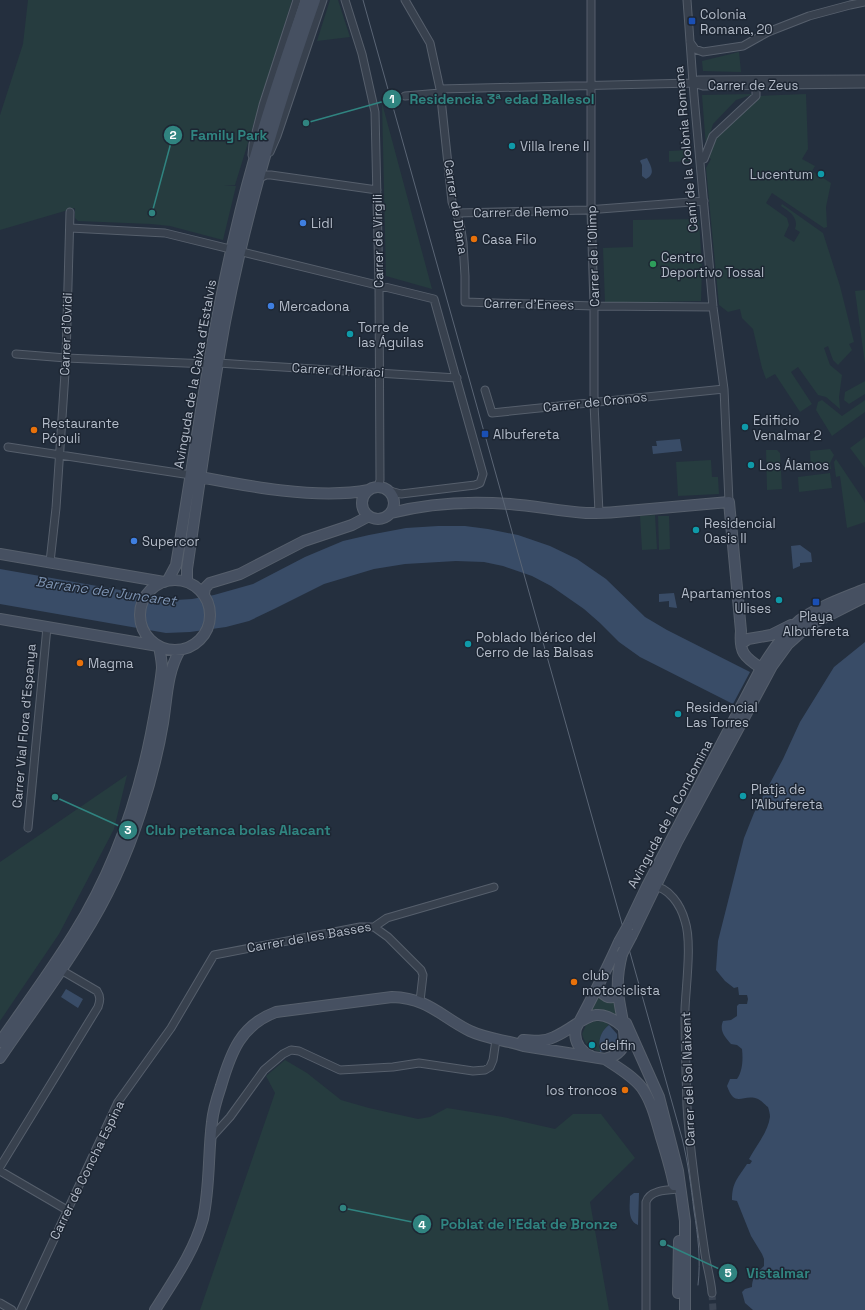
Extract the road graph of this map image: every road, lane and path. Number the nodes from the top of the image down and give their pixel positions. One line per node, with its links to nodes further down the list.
1 (297, 0): 19 (street, Avinguda de la Caixa d'Estalvis)
2 (306, 0): 19 (main road, Avinguda de la Caixa d'Estalvis)
3 (315, 0): 19 (main road, Avinguda de la Caixa d'Estalvis)
4 (323, 0): 19 (street, Avinguda de la Caixa d'Estalvis)
5 (345, 0): 20 (street, Carrer de Virgili)
6 (405, 0): 16 (street, Carrer de Diana)
7 (591, 0): 13 (street, Carrer de l'Olimp)
8 (687, 0): 10 (street, Camí de la Colònia Romana)
9 (865, 2): 10 (street)
10 (690, 42): 12 (street, Camí de la Colònia Romana)
11 (865, 79): 12 (street, Carrer de Zeus)
12 (693, 83): 13 (street); 15 (street, Carrer de Zeus); 18 (street, Camí de la Colònia Romana)
13 (591, 84): 16 (street); 22 (street, Carrer de l'Olimp)
14 (865, 84): 15 (street, Carrer de Zeus)
15 (756, 86): 18 (street)
16 (440, 91): 17 (street); 24 (street, Carrer de Diana)
17 (405, 96)
18 (700, 160): 21 (street, Camí de la Colònia Romana)
19 (255, 175): 20 (street); 26 (main road, Avinguda de la Caixa d'Estalvis)
20 (378, 190): 27 (street, Carrer de Virgili)
21 (704, 201): 22 (street, Carrer de Remo); 30 (street, Camí de la Colònia Romana)
22 (591, 210): 24 (street, Carrer de Remo); 29 (street, Carrer de l'Olimp)
23 (70, 212): 25 (street, Carrer d'Ovidi)
24 (457, 213): 28 (street, Carrer de Diana)
25 (70, 228): 26 (street); 32 (street, Carrer d'Ovidi)
26 (236, 250): 27 (street); 33 (main road, Avinguda de la Caixa d'Estalvis)
27 (379, 285): 34 (street, Carrer de Virgili); 35 (street)
28 (465, 302): 29 (street, Carrer d'Enees)
29 (594, 306): 30 (street, Carrer d'Enees); 38 (street, Carrer de l'Olimp)
30 (713, 306): 36 (street, Camí de la Colònia Romana)
31 (16, 354): 32 (street, Carrer d'Horaci)
32 (66, 358): 33 (street, Carrer d'Horaci); 40 (street, Carrer d'Ovidi)
33 (213, 364): 34 (street, Carrer d'Horaci); 41 (main road, Avinguda de la Caixa d'Estalvis)
34 (380, 372): 35 (street, Carrer d'Horaci); 42 (street, Carrer de Virgili)
35 (457, 378): 43 (street)
36 (724, 389): 38 (street, Carrer de Cronos); 44 (street, Camí de la Colònia Romana)
37 (485, 390): 38 (street, Carrer de Cronos)
38 (594, 403): 47 (street, Carrer de l'Olimp)
39 (8, 448): 40 (street)
40 (59, 455): 41 (street); 50 (street)
41 (195, 476): 42 (main road); 51 (main road, Avinguda de la Caixa d'Estalvis); 52 (main road, Avinguda de la Caixa d'Estalvis)
42 (373, 488): 43 (main road); 48 (main road)
43 (392, 496): 45 (main road); 46 (main road)
44 (729, 502): 47 (main road); 59 (main road, Camí de la Colònia Romana)
45 (415, 507): 46 (main road); 47 (main road)
46 (392, 513): 48 (main road)
47 (599, 513)
48 (369, 516): 54 (main road)
49 (0, 554): 50 (main road)
50 (50, 562): 51 (main road)
51 (166, 581): 52 (main road); 60 (main road)
52 (187, 582): 54 (main road)
53 (865, 589): 57 (main road, Avinguda de la Condomina)
54 (204, 594): 61 (main road)
55 (865, 598): 62 (main road, Avinguda de la Condomina)
56 (0, 619): 58 (main road)
57 (800, 621): 59 (main road); 62 (main road, Avinguda de la Condomina)
58 (47, 627): 60 (main road); 63 (street, Carrer Vial Flora d'Espanya)
59 (745, 641): 62 (main road)
60 (159, 646): 61 (main road); 79 (main road)
61 (180, 650): 69 (main road)
62 (764, 671): 64 (main road, Avinguda de la Condomina)
63 (28, 828)
64 (651, 886): 67 (main road, Avinguda de la Condomina); 90 (street, Carrer del Sol Naixent)
65 (494, 887): 66 (street, Carrer de les Basses)
66 (374, 927): 68 (street, Carrer de les Basses); 72 (street)
67 (630, 930): 70 (main road, Avinguda de la Condomina, bridge); 71 (main road, Avinguda de la Condomina, bridge)
68 (214, 955): 89 (street, Carrer de Concha Espina)
69 (61, 970): 83 (main road); 86 (street)
70 (599, 985): 71 (main road); 73 (main road, Avinguda de la Condomina)
71 (618, 992): 74 (main road, Avinguda de la Condomina)
72 (420, 1001): 78 (main road); 85 (main road)
73 (588, 1003): 75 (main road, Avinguda de la Condomina); 77 (main road, Avinguda de la Condomina)
74 (621, 1010): 76 (main road, Avinguda de la Condomina); 81 (main road)
75 (580, 1021): 76 (main road); 77 (main road); 82 (main road)
76 (624, 1029): 81 (main road); 84 (main road)
77 (561, 1033): 80 (main road)
78 (496, 1040): 80 (main road); 85 (street)
79 (0, 1042)
80 (512, 1042): 82 (main road)
81 (636, 1044): 88 (main road)
82 (592, 1057): 84 (main road)
83 (0, 1058)
84 (605, 1059): 88 (main road)
85 (210, 1139): 94 (main road)
86 (0, 1167)
87 (0, 1171): 89 (street)
88 (678, 1189): 95 (street); 96 (main road); 97 (main road)
89 (67, 1210): 93 (street, Carrer de Concha Espina)
90 (712, 1293)
91 (0, 1303): 92 (street)
92 (12, 1310)
93 (21, 1310)
94 (155, 1310)
95 (646, 1310)
96 (678, 1310)
97 (685, 1310)

